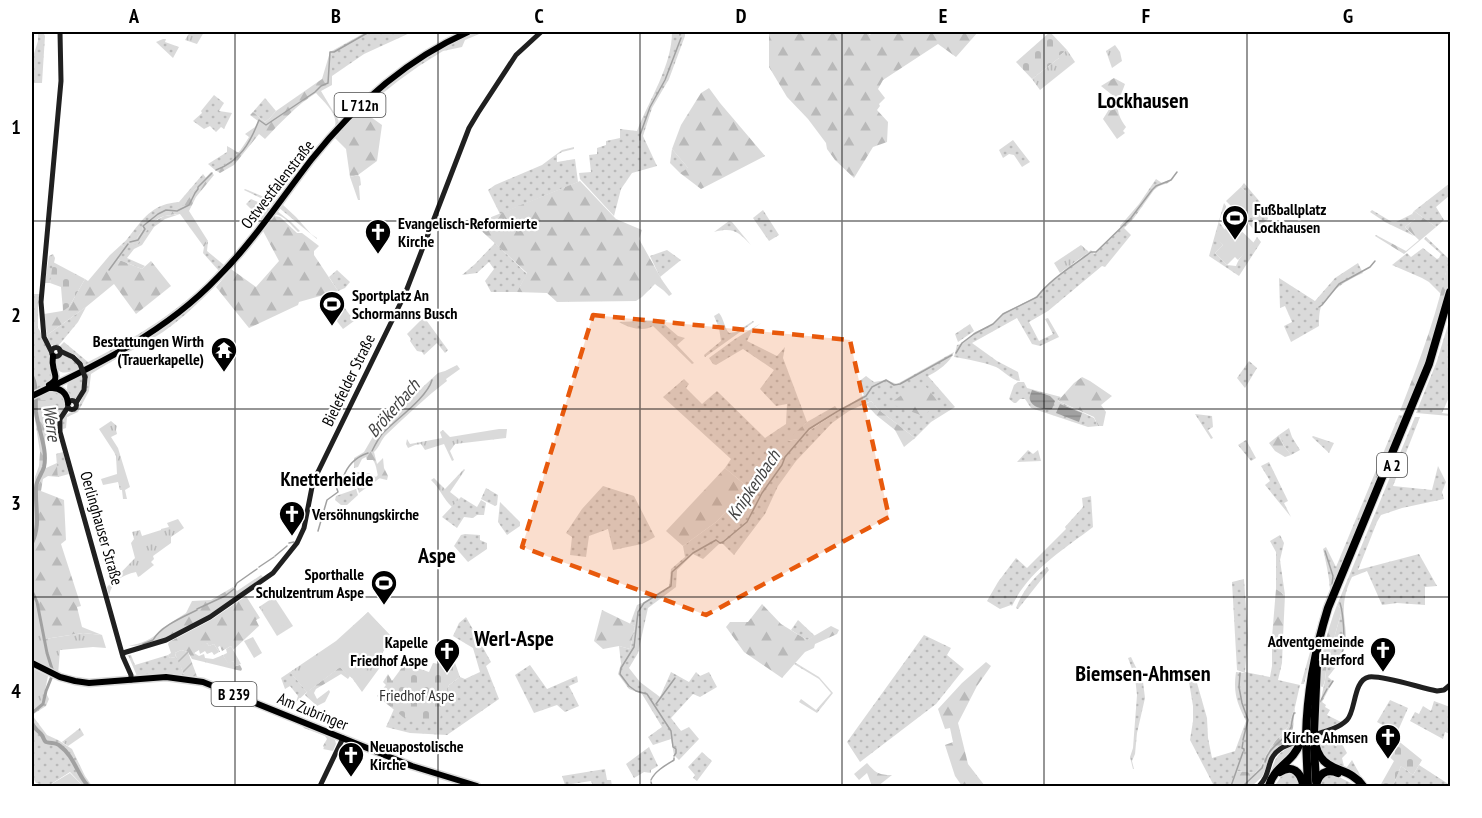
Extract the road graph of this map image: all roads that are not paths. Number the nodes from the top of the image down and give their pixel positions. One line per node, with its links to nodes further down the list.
1 (60, 32): 6 (main road)
2 (468, 32): 7 (main road, Ostwestfalenstraße / L 712n)
3 (541, 32): 11 (main road, Bielefelder Straße)
4 (1450, 292): 12 (highway, A 2)
5 (1450, 308): 12 (highway, A 2)
6 (56, 352): 7 (main road); 8 (main road); 10 (main road, Oerlinghauser Straße, bridge)
7 (73, 375): 8 (main road, Ostwestfalenstraße / L 712n); 10 (main road)
8 (46, 388): 9 (main road, Ostwestfalenstraße / L 712n); 10 (main road)
9 (32, 395)
10 (72, 404): 11 (main road, Oerlinghauser Straße)
11 (122, 651): 14 (main road, Oerlinghauser Straße)
12 (1316, 661): 16 (highway)
13 (32, 663): 14 (main road, Am Zubringer / B 239)
14 (133, 680): 17 (main road, Am Zubringer / B 239)
15 (1450, 685): 21 (main road)
16 (1311, 686): 18 (highway); 18 (highway)
17 (343, 738): 19 (main road); 20 (main road, Am Zubringer / B 239)
18 (1306, 738): 22 (highway); 23 (highway); 23 (highway); 24 (highway)
19 (321, 786)
20 (477, 786)
21 (1259, 786)
22 (1270, 786): 23 (highway)
23 (1310, 786): 24 (highway)
24 (1361, 786)

